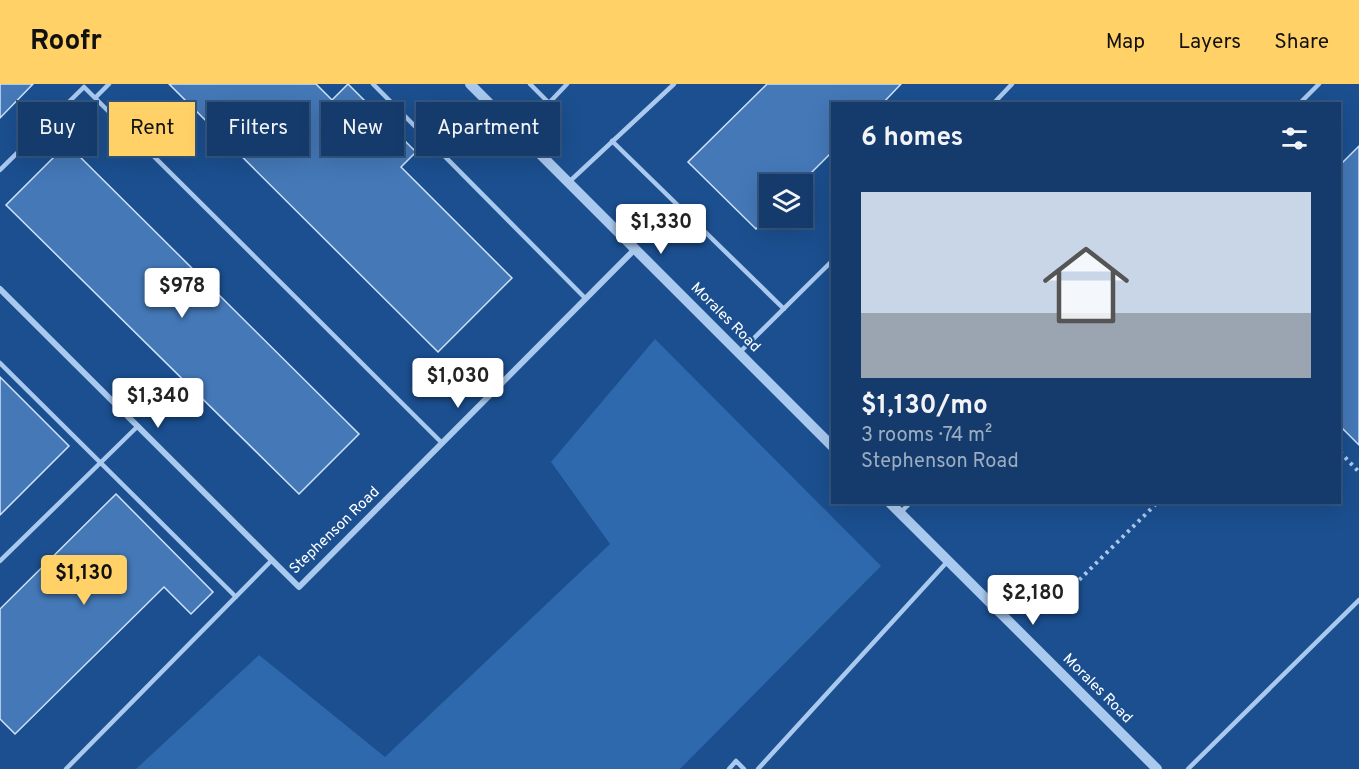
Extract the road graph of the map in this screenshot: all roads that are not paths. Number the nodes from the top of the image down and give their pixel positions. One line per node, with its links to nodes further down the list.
1 (109, 84): 9 (lane)
2 (373, 84): 18 (lane)
3 (470, 84): 14 (street, Morales Road)
4 (530, 84): 5 (lane)
5 (567, 84)
6 (674, 84): 12 (lane)
7 (1012, 84): 10 (lane)
8 (1319, 84): 11 (lane)
9 (95, 98): 13 (lane); 23 (lane)
10 (995, 102)
11 (1301, 102)
12 (612, 141): 14 (lane); 19 (lane)
13 (0, 170)
14 (569, 182): 15 (street, Morales Road)
15 (634, 249): 18 (street, Stephenson Road); 20 (street, Morales Road)
16 (831, 262): 19 (lane)
17 (0, 289): 22 (street, Stephenson Road)
18 (585, 298): 23 (street, Stephenson Road)
19 (784, 309): 20 (lane)
20 (739, 353): 24 (street, Morales Road)
21 (0, 363): 25 (lane)
22 (138, 426): 25 (lane); 29 (street, Stephenson Road)
23 (442, 442): 29 (street, Stephenson Road)
24 (831, 445)
25 (101, 463): 30 (lane); 32 (lane)
26 (891, 504): 28 (street, Morales Road)
27 (909, 504): 28 (lane)
28 (900, 513): 31 (street, Morales Road)
29 (272, 560): 32 (lane)
30 (0, 561)
31 (947, 562): 37 (lane); 38 (street, Morales Road)
32 (236, 597): 34 (lane)
33 (1359, 600): 39 (lane)
34 (66, 769)
35 (729, 769): 36 (lane)
36 (744, 769)
37 (758, 769)
38 (1157, 769)
39 (1188, 769)

